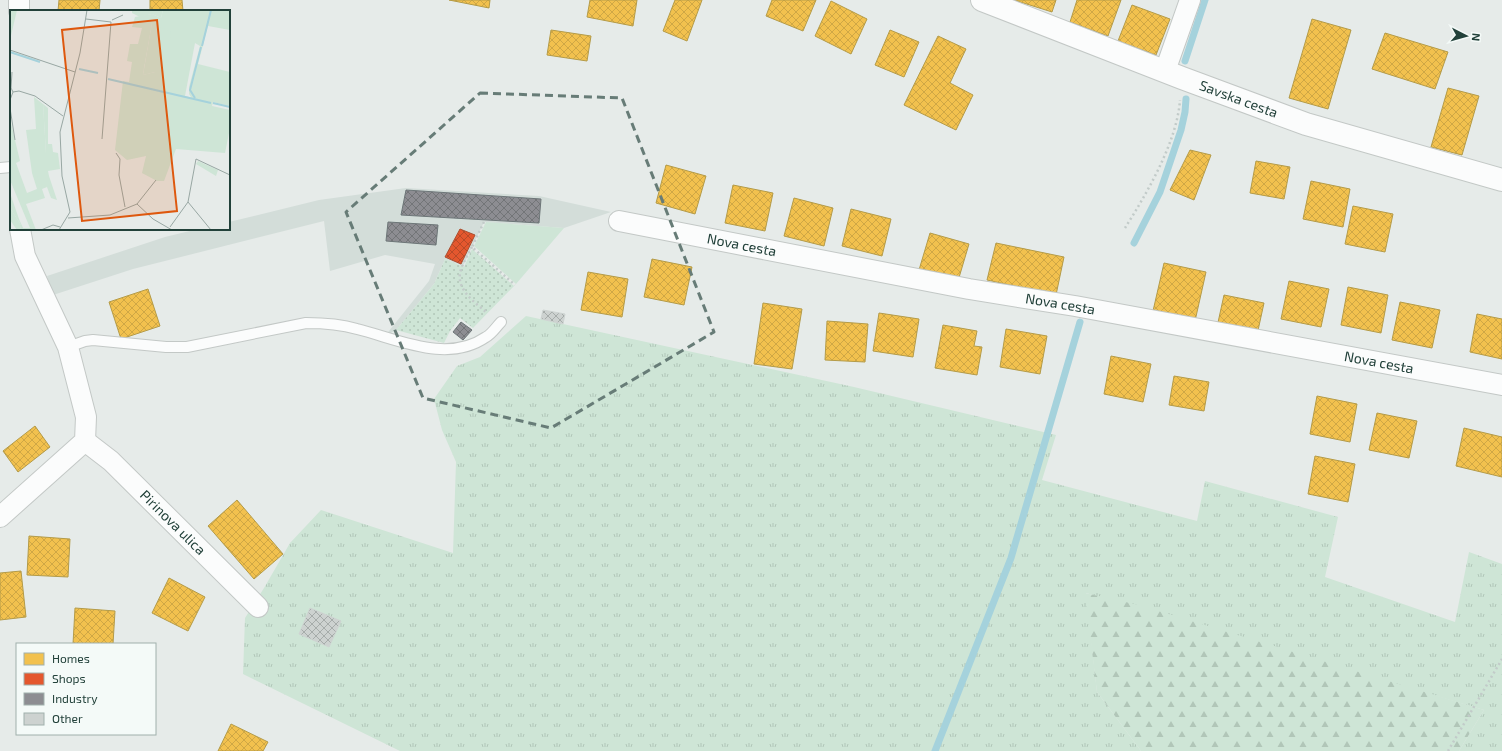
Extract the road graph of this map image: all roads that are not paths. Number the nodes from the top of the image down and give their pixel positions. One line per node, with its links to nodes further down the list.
1 (19, 0): 4 (street)
2 (982, 0): 5 (street, Savska cesta)
3 (1190, 0): 5 (street)
4 (18, 10)
5 (1173, 74): 8 (street, Savska cesta)
6 (10, 167): 7 (lane)
7 (0, 168)
8 (1502, 180)
9 (619, 221): 13 (street, Nova cesta)
10 (20, 230): 12 (street)
11 (501, 322): 12 (lane)
12 (68, 347): 14 (street)
13 (1502, 385)
14 (85, 441): 15 (street); 16 (street, Pirinova ulica)
15 (0, 517)
16 (258, 607)

